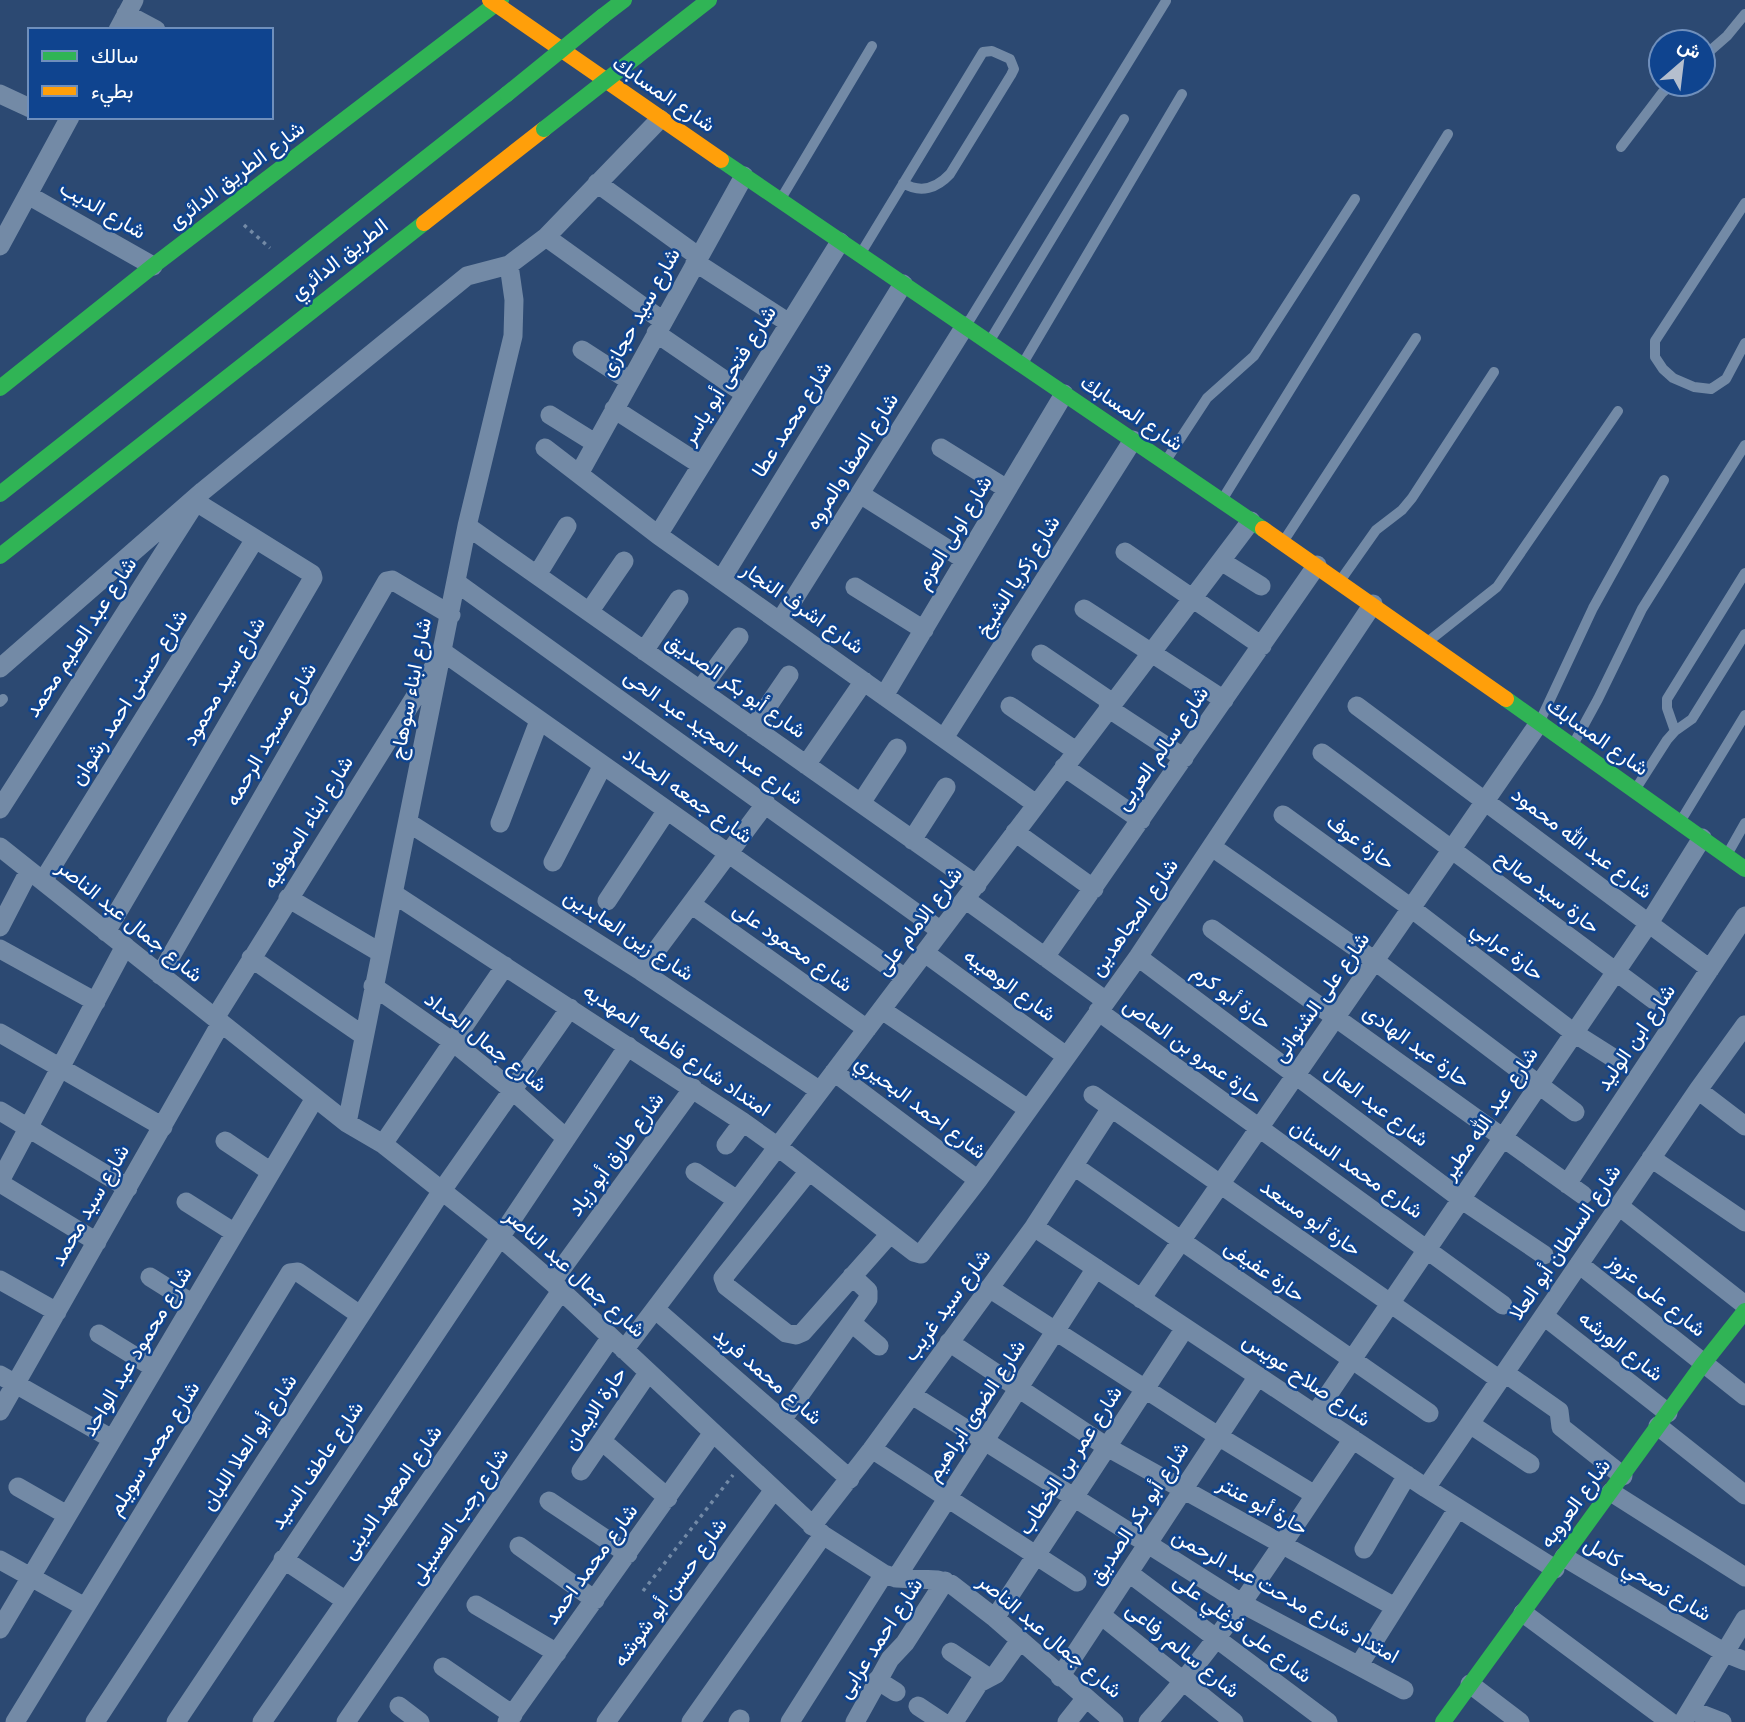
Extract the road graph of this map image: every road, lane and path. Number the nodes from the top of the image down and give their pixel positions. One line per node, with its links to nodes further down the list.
1 (624, 0): 32 (main road, الطريق الدائري, bridge)
2 (709, 0): 73 (main road, الطريق الدائري, bridge)
3 (496, 1): 14 (main road, شارع المسابك); 34 (main road, شارع الطريق الدائرى)
4 (1166, 1): 37 (lane)
5 (1745, 14): 8 (lane)
6 (126, 15): 7 (street)
7 (152, 28)
8 (1717, 45)
9 (872, 46): 24 (lane)
10 (0, 94): 13 (street)
11 (1182, 94): 43 (lane)
12 (1658, 98): 18 (lane)
13 (28, 107)
14 (660, 119): 19 (main road, شارع المسابك); 20 (street)
15 (62, 120): 22 (street)
16 (1124, 120): 40 (lane)
17 (1448, 134): 65 (lane)
18 (1621, 147)
19 (744, 176): 24 (main road, شارع المسابك); 31 (street, شارع سيد حجازى)
20 (597, 183): 27 (street); 31 (street)
21 (903, 183): 21 (lane); 30 (lane)
22 (28, 195): 29 (street); 34 (street, شارع الديب)
23 (1355, 199): 57 (lane)
24 (780, 201): 28 (main road, شارع المسابك)
25 (1745, 203): 41 (lane)
26 (242, 222): 32 (path)
27 (545, 237): 33 (street); 38 (street)
28 (840, 242): 30 (main road, شارع المسابك); 36 (street, شارع فتحى أبو ياسر)
29 (0, 246)
30 (860, 255): 35 (main road, شارع المسابك)
31 (697, 259): 36 (street); 38 (street, شارع سيد حجازى)
32 (290, 265): 62 (main road, الطريق الدائري)
33 (509, 265): 64 (street); 67 (street, شارع ابناء سوهاج)
34 (153, 266): 46 (main road, شارع الطريق الدائرى)
35 (903, 284): 37 (main road, شارع المسابك); 80 (street, شارع محمد عطا)
36 (789, 323): 47 (street, شارع فتحى أبو ياسر)
37 (965, 326): 40 (main road, شارع المسابك); 63 (street, شارع الصفا والمروه)
38 (660, 327): 45 (street, شارع سيد حجازى); 47 (street)
39 (1416, 338): 71 (lane)
40 (989, 343): 43 (main road, شارع المسابك)
41 (1745, 343)
42 (582, 350): 45 (street)
43 (1022, 365): 48 (main road, شارع المسابك)
44 (1494, 372): 81 (lane)
45 (630, 381): 49 (street, شارع سيد حجازى)
46 (0, 388)
47 (745, 394): 58 (street, شارع فتحى أبو ياسر)
48 (1064, 394): 52 (main road, شارع المسابك); 61 (street, شارع اولى العزم)
49 (614, 409): 53 (street, شارع سيد حجازى); 58 (street)
50 (1618, 411): 95 (lane)
51 (550, 415): 53 (street)
52 (1133, 440): 57 (main road, شارع المسابك); 115 (street, شارع زكريا الشيخ)
53 (595, 443): 59 (street, شارع سيد حجازى)
54 (1745, 444): 116 (lane)
55 (545, 448): 59 (street, شارع اشرف النجار)
56 (941, 448): 61 (street)
57 (1165, 462): 65 (main road, شارع المسابك)
58 (701, 466): 69 (street, شارع فتحى أبو ياسر)
59 (579, 474): 69 (street, شارع اشرف النجار)
60 (1664, 480): 112 (lane)
61 (1007, 489): 74 (street, شارع اولى العزم)
62 (0, 494)
63 (860, 494): 74 (street); 91 (street, شارع الصفا والمروه)
64 (199, 497): 70 (street, شارع سيد محمود); 101 (street); 130 (street, شارع عبد العليم محمد)
65 (1222, 501): 66 (main road, شارع المسابك)
66 (1251, 521): 71 (main road, شارع المسابك); 76 (street, شارع الامام على)
67 (467, 526): 79 (street, شارع أبو بكر الصديق); 82 (street, شارع ابناء سوهاج)
68 (568, 526): 79 (street)
69 (658, 535): 80 (street, شارع اشرف النجار)
70 (255, 539): 148 (street, شارع حسنى احمد رشوان); 161 (street, شارع سيد محمود)
71 (1282, 542): 77 (main road, شارع المسابك)
72 (1125, 552): 86 (street)
73 (0, 555)
74 (965, 560): 92 (street, شارع اولى العزم)
75 (624, 561): 89 (street)
76 (1221, 561): 83 (street); 86 (street, شارع الامام على)
77 (1317, 565): 81 (main road, شارع المسابك); 96 (street, شارع سالم العربى)
78 (1745, 573): 114 (lane)
79 (537, 575): 89 (street, شارع أبو بكر الصديق)
80 (721, 580): 91 (street, شارع اشرف النجار)
81 (1340, 581): 87 (main road, شارع المسابك)
82 (457, 583): 90 (street, شارع ابناء سوهاج); 127 (street, شارع عبد المجيد عبد الحى)
83 (1261, 586)
84 (855, 587): 92 (street)
85 (679, 599): 97 (street)
86 (1192, 599): 96 (street); 99 (street, شارع الامام على)
87 (1373, 604): 95 (main road, شارع المسابك); 142 (street, شارع المجاهدين)
88 (1084, 609): 99 (street)
89 (589, 612): 97 (street, شارع أبو بكر الصديق)
90 (451, 615): 98 (street, شارع ابناء سوهاج); 174 (street, شارع مسجد الرحمه)
91 (780, 621): 103 (street, شارع اشرف النجار)
92 (923, 630): 105 (street, شارع اولى العزم)
93 (1745, 634): 114 (lane)
94 (739, 637): 104 (street)
95 (1427, 642): 112 (main road, شارع المسابك)
96 (1262, 646): 106 (street, شارع سالم العربى)
97 (644, 651): 104 (street, شارع أبو بكر الصديق)
98 (443, 652): 111 (street, شارع جمعه الحداد); 135 (street, شارع ابناء سوهاج); 152 (street, شارع ابناء المنوفيه)
99 (1152, 652): 106 (street); 108 (street, شارع الامام على)
100 (1041, 654): 108 (street)
101 (0, 668)
102 (789, 675): 113 (street)
103 (864, 681): 105 (street, شارع اشرف النجار); 122 (street)
104 (700, 690): 113 (street, شارع أبو بكر الصديق)
105 (884, 696): 115 (street, شارع اشرف النجار)
106 (1224, 700): 120 (street, شارع سالم العربى)
107 (1010, 706): 118 (street)
108 (1110, 706): 118 (street, شارع الامام على); 120 (street)
109 (1357, 706): 126 (street, شارع عبد الله محمود)
110 (1745, 715): 134 (lane)
111 (539, 721): 121 (street, شارع جمعه الحداد); 136 (street)
112 (1539, 723): 116 (main road, شارع المسابك); 126 (street, شارع على الشنوانى)
113 (753, 728): 122 (street, شارع أبو بكر الصديق)
114 (1675, 731): 125 (lane)
115 (944, 738): 129 (street, شارع اشرف النجار)
116 (1572, 746): 125 (main road, شارع المسابك)
117 (897, 748): 128 (street)
118 (1076, 751): 123 (street, شارع الامام على)
119 (1322, 753): 143 (street, حارة سيد صالح)
120 (1184, 758): 133 (street, شارع سالم العربى)
121 (603, 765): 131 (street, شارع جمعه الحداد); 146 (street)
122 (806, 765): 128 (street, شارع أبو بكر الصديق)
123 (1064, 768): 129 (street, شارع الامام على); 133 (street)
124 (946, 787): 140 (street)
125 (1634, 790): 134 (main road, شارع المسابك)
126 (1485, 801): 143 (street, شارع على الشنوانى); 157 (street, شارع عبد الله محمود)
127 (766, 803): 144 (street); 160 (street, شارع عبد المجيد عبد الحى)
128 (861, 803): 140 (street, شارع أبو بكر الصديق)
129 (1036, 804): 138 (street, شارع الامام على)
130 (0, 809)
131 (667, 810): 144 (street, شارع جمعه الحداد); 153 (street)
132 (1283, 815): 155 (street, حارة عوف)
133 (1141, 820): 149 (street, شارع سالم العربى)
134 (1680, 822): 139 (main road, شارع المسابك)
135 (409, 823): 151 (street, شارع ابناء سوهاج); 172 (street, شارع زين العابدين)
136 (500, 823)
137 (1745, 823): 145 (lane)
138 (1014, 832): 149 (street); 150 (street, شارع الامام على)
139 (1702, 838): 145 (main road, شارع المسابك); 157 (street, شارع عبد الله مطير)
140 (912, 840): 150 (street, شارع أبو بكر الصديق)
141 (0, 847): 148 (street, شارع جمال عبد الناصر)
142 (1212, 847): 167 (street, شارع المجاهدين); 169 (street)
143 (1452, 850): 155 (street, شارع على الشنوانى); 173 (street, حارة سيد صالح)
144 (728, 853): 154 (street); 175 (street, شارع جمعه الحداد)
145 (1726, 855): 147 (main road, شارع المسابك)
146 (554, 862)
147 (1745, 869)
148 (36, 876): 158 (street, شارع حسنى احمد رشوان); 161 (street, شارع جمال عبد الناصر)
149 (1094, 889): 166 (street, شارع سالم العربى)
150 (971, 892): 160 (street, شارع الامام على); 166 (street, شارع أبو بكر الصديق)
151 (394, 894): 164 (street, شارع ابناء سوهاج); 170 (street, امتداد شارع فاطمه المهديه)
152 (288, 898): 164 (street); 168 (street, شارع ابناء المنوفيه)
153 (607, 901)
154 (691, 904): 172 (street); 184 (street, شارع محمود على)
155 (1411, 908): 169 (street, شارع على الشنوانى); 187 (street, حارة عرابي)
156 (1745, 916): 171 (street, شارع ابن الوليد)
157 (1649, 923): 171 (street, شارع عبد الله محمود); 173 (street, شارع عبد الله مطير)
158 (0, 927)
159 (1213, 929): 182 (street, حارة عبد الهادى)
160 (941, 931): 165 (street, شارع الامام على)
161 (106, 932): 162 (street, شارع جمال عبد الناصر)
162 (125, 946): 174 (street, شارع جمال عبد الناصر); 178 (street)
163 (0, 949): 178 (street)
164 (381, 953): 176 (street, شارع ابناء سوهاج)
165 (925, 953): 175 (street, شارع الامام على); 191 (street, شارع الوهيبه)
166 (1045, 957): 179 (street, حارة عمرو بن العاص)
167 (1138, 957): 179 (street, شارع المجاهدين); 195 (street, حارة أبو كرم)
168 (251, 958): 183 (street, شارع ابناء المنوفيه); 188 (street)
169 (1375, 961): 182 (street, شارع على الشنوانى); 196 (street)
170 (505, 966): 180 (street, امتداد شارع فاطمه المهديه); 189 (street)
171 (1710, 969): 229 (street, شارع ابن الوليد)
172 (641, 971): 200 (street, شارع زين العابدين)
173 (1615, 973): 177 (street, حارة سيد صالح); 187 (street, شارع عبد الله مطير)
174 (160, 975): 183 (street, شارع جمال عبد الناصر)
175 (905, 978): 181 (street, شارع الامام على)
176 (373, 986): 188 (street, شارع ابناء سوهاج); 189 (street, شارع جمال الحداد)
177 (1654, 1000)
178 (96, 1002): 193 (street)
179 (1102, 1006): 191 (street, شارع المجاهدين); 212 (street, حارة عمرو بن العاص)
180 (570, 1008): 190 (street, امتداد شارع فاطمه المهديه); 198 (street, شارع أبو العلا اللبان)
181 (881, 1010): 184 (street, شارع الامام على); 204 (street)
182 (1336, 1017): 195 (street, شارع على الشنوانى); 214 (street, حارة عبد الهادى)
183 (218, 1021): 202 (street, شارع جمال عبد الناصر); 209 (street, شارع سيد محمد)
184 (867, 1029): 194 (street, شارع الامام على)
185 (1744, 1029): 199 (street, شارع السلطان أبو العلا)
186 (0, 1033): 193 (street)
187 (1574, 1033): 192 (street, حارة عرابي); 196 (street, شارع عبد الله مطير)
188 (365, 1035): 208 (street, شارع ابناء سوهاج)
189 (453, 1042): 198 (street, شارع جمال الحداد); 216 (street)
190 (628, 1046): 197 (street, امتداد شارع فاطمه المهديه); 213 (street, شارع عاطف السيد)
191 (1066, 1056): 204 (street, شارع المجاهدين)
192 (1615, 1059)
193 (60, 1069): 209 (street); 211 (street)
194 (834, 1072): 200 (street, شارع الامام على); 224 (street, شارع احمد البحيري)
195 (1296, 1075): 212 (street, شارع على الشنوانى); 230 (street, شارع عبد العال)
196 (1538, 1085): 206 (street); 214 (street, شارع عبد الله مطير)
197 (693, 1088): 207 (street, امتداد شارع فاطمه المهديه); 249 (street, شارع طارق أبو زياد)
198 (511, 1089): 213 (street, شارع جمال الحداد); 228 (street, شارع أبو العلا اللبان)
199 (1698, 1090): 210 (street); 219 (street, شارع السلطان أبو العلا)
200 (820, 1091): 218 (street, شارع الامام على)
201 (1093, 1095): 203 (street, حارة أبو مسعد)
202 (315, 1098): 208 (street, شارع جمال عبد الناصر); 222 (street, شارع محمود عبد الواحد)
203 (1111, 1108): 220 (street, شارع سيد غريب); 226 (street, حارة أبو مسعد)
204 (1028, 1109): 224 (street, شارع المجاهدين)
205 (0, 1111): 211 (street)
206 (1575, 1112)
207 (743, 1122): 217 (street); 218 (street, امتداد شارع فاطمه المهديه)
208 (346, 1123): 216 (street, شارع جمال عبد الناصر)
209 (163, 1126): 227 (street, شارع سيد محمد)
210 (1745, 1126)
211 (28, 1128): 225 (street); 227 (street)
212 (1259, 1129): 226 (street, شارع على الشنوانى); 241 (street, شارع محمد السنان)
213 (566, 1138): 238 (street, شارع عاطف السيد)
214 (1503, 1138): 229 (street, حارة عبد الهادى); 230 (street, شارع عبد الله مطير)
215 (225, 1142): 222 (street)
216 (383, 1144): 228 (street, شارع جمال عبد الناصر)
217 (726, 1144)
218 (778, 1147): 221 (street, امتداد شارع فاطمه المهديه); 231 (street, شارع الامام على)
219 (1651, 1158): 233 (street, شارع السلطان أبو العلا); 234 (street)
220 (1074, 1166): 235 (street, شارع سيد غريب); 239 (street, حارة عفيفى)
221 (809, 1171): 237 (street, امتداد شارع فاطمه المهديه); 246 (street)
222 (271, 1172): 236 (street, شارع محمود عبد الواحد)
223 (695, 1172): 231 (street)
224 (978, 1180): 242 (street, شارع المجاهدين)
225 (0, 1182): 240 (street)
226 (1221, 1184): 239 (street, شارع على الشنوانى); 252 (street, حارة أبو مسعد)
227 (128, 1188): 240 (street, شارع سيد محمد)
228 (443, 1189): 238 (street, شارع جمال عبد الناصر); 259 (street, شارع أبو العلا اللبان)
229 (1575, 1190)
230 (1461, 1199): 241 (street, شارع عبد الله مطير); 243 (street, شارع عبد العال)
231 (737, 1200): 256 (street, شارع الامام على)
232 (186, 1202): 236 (street)
233 (1619, 1206): 244 (street, شارع السلطان أبو العلا); 255 (street)
234 (1745, 1222)
235 (1034, 1227): 245 (street, شارع صلاح عويس); 250 (street, شارع سيد غريب)
236 (235, 1233): 253 (street, شارع محمود عبد الواحد)
237 (890, 1234): 242 (street, امتداد شارع فاطمه المهديه); 246 (street)
238 (499, 1236): 249 (street, شارع جمال عبد الناصر); 318 (street, شارع عاطف السيد)
239 (1181, 1241): 251 (street, شارع على الشنوانى); 268 (street, حارة عفيفى)
240 (97, 1242): 258 (street, شارع سيد محمد)
241 (1428, 1248): 252 (street, شارع عبد الله مطير); 254 (street, شارع محمد السنان)
242 (925, 1252)
243 (1544, 1255)
244 (1580, 1264): 260 (street, شارع السلطان أبو العلا); 269 (street, شارع على عزوز)
245 (1096, 1268): 251 (street, شارع صلاح عويس); 263 (street, شارع الضوى ابراهيم)
246 (852, 1276): 261 (street)
247 (150, 1277): 253 (street)
248 (0, 1280): 258 (street)
249 (557, 1286): 266 (street, شارع جمال عبد الناصر); 329 (street, شارع المعهد الدينى)
250 (989, 1288): 263 (street); 265 (street, شارع سيد غريب)
251 (1141, 1299): 262 (street, شارع صلاح عويس)
252 (1391, 1303): 268 (street, شارع عبد الله مطير); 273 (street, حارة أبو مسعد)
253 (193, 1304): 270 (street, شارع محمود عبد الواحد)
254 (1503, 1305)
255 (1745, 1305)
256 (655, 1309): 266 (street, شارع الامام على); 282 (street, شارع محمد فريد)
257 (1745, 1311): 269 (main road, شارع العروبه)
258 (57, 1312): 274 (street, شارع سيد محمد)
259 (360, 1315): 332 (street, شارع محمد سويلم); 361 (street, شارع أبو العلا اللبان)
260 (1544, 1316): 273 (street, شارع السلطان أبو العلا); 283 (street, شارع الورشه)
261 (852, 1323): 267 (street); 282 (street)
262 (1185, 1328): 272 (street, شارع صلاح عويس); 276 (street, شارع عمر بن الخطاب)
263 (1055, 1332): 275 (street, شارع الضوى ابراهيم); 276 (street)
264 (99, 1334): 270 (street)
265 (949, 1342): 275 (street, حارة أبو عنتر); 277 (street, شارع سيد غريب)
266 (617, 1344): 271 (street, شارع جمال عبد الناصر); 364 (street, شارع رجب العسيلى)
267 (879, 1346)
268 (1351, 1361): 280 (street, حارة عفيفى); 281 (street, شارع عبد الله مطير)
269 (1703, 1364): 278 (street, شارع على عزوز); 283 (main road, شارع العروبه)
270 (154, 1367): 287 (street, شارع محمود عبد الواحد)
271 (648, 1373): 285 (street, شارع جمال عبد الناصر); 290 (street, حارة الايمان)
272 (1258, 1376): 281 (street, شارع صلاح عويس); 286 (street, شارع أبو بكر الصديق)
273 (1503, 1377): 284 (street, شارع السلطان أبو العلا); 298 (street, حارة أبو مسعد)
274 (8, 1380): 279 (street, شارع سيد محمد); 287 (street)
275 (1019, 1389): 289 (street, شارع الضوى ابراهيم); 291 (street, حارة أبو عنتر)
276 (1145, 1390): 286 (street); 291 (street, شارع عمر بن الخطاب)
277 (912, 1395): 289 (street, امتداد شارع مدحت عبد الرحمن); 292 (street, شارع سيد غريب)
278 (1745, 1396)
279 (0, 1411)
280 (1429, 1413)
281 (1315, 1414): 288 (street, شارع صلاح عويس)
282 (782, 1420): 297 (street, شارع محمد فريد)
283 (1663, 1420): 298 (main road, شارع العروبه); 304 (street, شارع الورشه)
284 (1470, 1424): 294 (street); 300 (street, شارع السلطان أبو العلا)
285 (712, 1434): 293 (street, شارع جمال عبد الناصر); 305 (street, شارع محمد احمد)
286 (1218, 1437): 301 (street, شارع أبو بكر الصديق); 303 (street)
287 (112, 1439): 310 (street, شارع محمود عبد الواحد)
288 (1353, 1439): 296 (street, شارع صلاح عويس); 303 (street)
289 (985, 1440): 306 (street, امتداد شارع مدحت عبد الرحمن); 307 (street, شارع الضوى ابراهيم)
290 (602, 1441): 295 (street, حارة الايمان); 305 (street)
291 (1107, 1447): 301 (street, حارة أبو عنتر); 306 (street, شارع عمر بن الخطاب)
292 (872, 1450): 297 (street, شارع سيد غريب); 307 (street)
293 (743, 1462): 302 (street, شارع جمال عبد الناصر); 327 (path)
294 (1530, 1464)
295 (581, 1471)
296 (1407, 1475): 300 (street, شارع صلاح عويس); 315 (street)
297 (850, 1479): 311 (street, شارع سيد غريب)
298 (1617, 1484): 320 (main road, شارع العروبه); 324 (street, حارة أبو مسعد)
299 (18, 1487): 310 (street)
300 (1426, 1488): 309 (street, شارع صلاح عويس)
301 (1184, 1489): 312 (street, حارة أبو عنتر); 313 (street, شارع أبو بكر الصديق)
302 (773, 1491): 311 (street, شارع جمال عبد الناصر); 366 (street, شارع حسن أبو شوشه)
303 (1315, 1495): 312 (street)
304 (1745, 1495)
305 (668, 1498): 316 (street, شارع محمد احمد)
306 (1074, 1498): 313 (street, امتداد شارع مدحت عبد الرحمن); 317 (street, شارع عمر بن الخطاب)
307 (948, 1499): 317 (street); 322 (street, شارع الضوى ابراهيم)
308 (549, 1501): 316 (street)
309 (1458, 1508): 320 (street, شارع صلاح عويس); 333 (street)
310 (67, 1515): 323 (street, شارع محمود عبد الواحد)
311 (818, 1531): 322 (street, شارع جمال عبد الناصر); 367 (street, شارع سيد غريب)
312 (1281, 1544): 330 (street); 333 (street, حارة أبو عنتر)
313 (1147, 1545): 321 (street, شارع أبو بكر الصديق); 330 (street, امتداد شارع مدحت عبد الرحمن)
314 (519, 1546): 328 (street)
315 (1364, 1549)
316 (628, 1554): 328 (street, شارع محمد احمد)
317 (1036, 1556): 326 (street); 336 (street, شارع عمر بن الخطاب)
318 (283, 1559): 329 (street); 362 (street, شارع عاطف السيد)
319 (0, 1560): 323 (street)
320 (1559, 1563): 334 (main road, شارع العروبه); 343 (street, شارع نصحي كامل)
321 (1129, 1573): 335 (street, شارع أبو بكر الصديق); 339 (street, شارع على فرغلي على)
322 (890, 1576): 325 (street, شارع جمال عبد الناصر); 368 (street, شارع الضوى ابراهيم)
323 (31, 1577): 332 (street); 338 (street, شارع محمود عبد الواحد)
324 (1745, 1577)
325 (945, 1581): 336 (street, شارع جمال عبد الناصر); 349 (street, شارع احمد عرابى)
326 (1077, 1582)
327 (643, 1591)
328 (595, 1600): 342 (street, شارع محمد احمد)
329 (346, 1601): 363 (street, شارع المعهد الدينى)
330 (1243, 1604): 339 (street); 345 (street, امتداد شارع مدحت عبد الرحمن)
331 (476, 1605): 342 (street)
332 (85, 1606): 360 (street, شارع محمد سويلم)
333 (1395, 1607): 345 (street)
334 (1523, 1613): 351 (main road, شارع العروبه); 377 (street)
335 (1101, 1615): 348 (street, شارع أبو بكر الصديق); 350 (street, شارع سالم رفاعى)
336 (995, 1618): 340 (street, شارع جمال عبد الناصر)
337 (1745, 1619): 343 (street)
338 (0, 1629)
339 (1217, 1639): 350 (street); 374 (street, شارع على فرغلي على)
340 (1020, 1640): 347 (street); 348 (street, شارع جمال عبد الناصر)
341 (951, 1652): 347 (street)
342 (557, 1653): 358 (street, شارع محمد احمد)
343 (1725, 1653): 344 (street, شارع نصحي كامل); 357 (street)
344 (1745, 1661)
345 (1359, 1665): 352 (street, امتداد شارع مدحت عبد الرحمن)
346 (443, 1667): 358 (street)
347 (988, 1677): 359 (street)
348 (1060, 1677): 354 (street, شارع جمال عبد الناصر)
349 (877, 1680): 353 (street); 369 (street, شارع احمد عرابى)
350 (1184, 1682): 372 (street); 373 (street, شارع سالم رفاعى)
351 (1470, 1684): 375 (main road, شارع العروبه); 376 (street)
352 (1405, 1689)
353 (896, 1692)
354 (1086, 1698): 370 (street); 371 (street, شارع جمال عبد الناصر)
355 (399, 1706): 365 (street)
356 (918, 1706): 359 (street)
357 (1687, 1716): 378 (street)
358 (510, 1718)
359 (954, 1721)
360 (15, 1722)
361 (95, 1722)
362 (176, 1722)
363 (262, 1722)
364 (346, 1722)
365 (420, 1722)
366 (606, 1722)
367 (691, 1722)
368 (790, 1722)
369 (855, 1722)
370 (1067, 1722)
371 (1114, 1722)
372 (1148, 1722)
373 (1234, 1722)
374 (1328, 1722)
375 (1443, 1722)
376 (1520, 1722)
377 (1670, 1722)
378 (1722, 1722)

